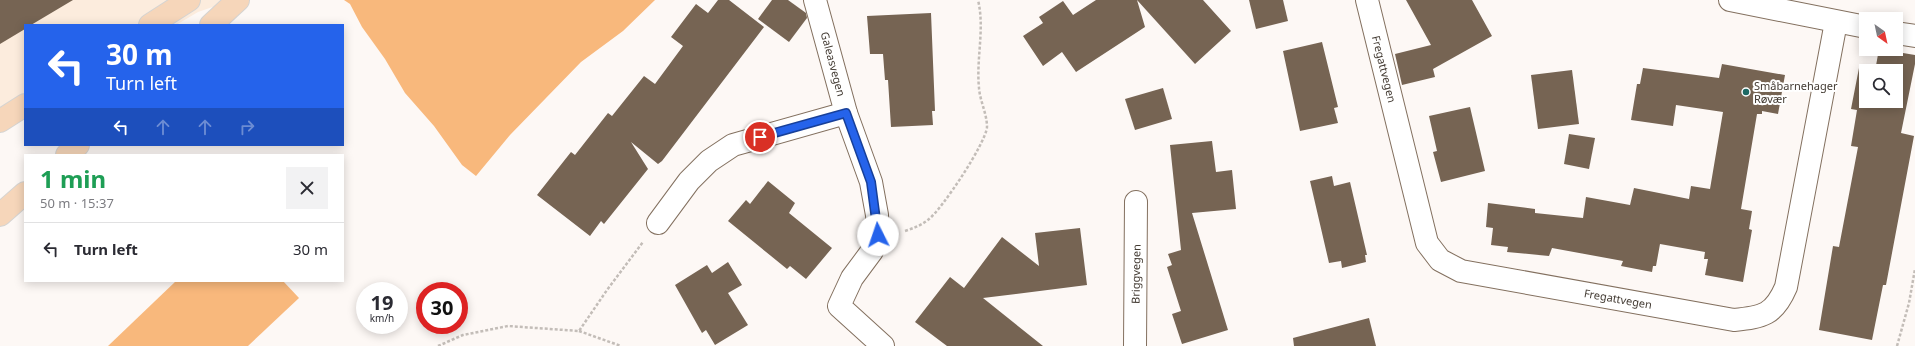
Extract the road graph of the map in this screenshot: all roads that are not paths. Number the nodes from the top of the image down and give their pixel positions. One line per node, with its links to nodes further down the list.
1 (189, 0): 7 (highway)
2 (238, 0): 8 (highway)
3 (815, 0): 13 (street, Galeasvegen)
4 (1366, 0): 6 (street, Fregattvegen)
5 (1730, 0): 6 (street)
6 (1836, 22): 9 (street)
7 (152, 24)
8 (212, 24)
9 (1859, 26)
10 (1903, 34): 11 (street)
11 (1915, 36)
12 (24, 106): 14 (highway)
13 (846, 113): 20 (street); 21 (street, Galeasvegen)
14 (0, 121)
15 (77, 146): 16 (highway)
16 (68, 154)
17 (24, 193): 19 (highway)
18 (1136, 202): 22 (street, Briggvegen)
19 (0, 215)
20 (658, 223)
21 (883, 346)
22 (1135, 346)

